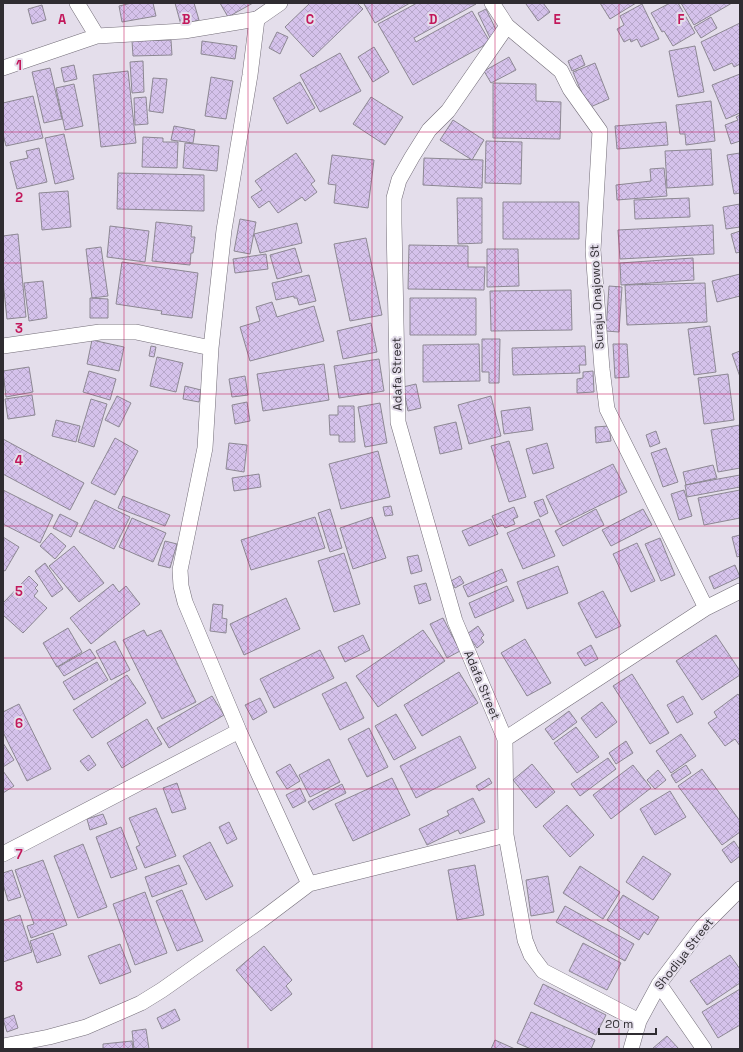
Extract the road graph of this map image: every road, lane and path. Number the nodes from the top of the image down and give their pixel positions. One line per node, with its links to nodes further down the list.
1 (77, 3): 6 (street)
2 (280, 3): 4 (street)
3 (492, 3): 5 (street, Suraju Onajowo St)
4 (257, 19): 6 (street); 9 (street)
5 (507, 26): 11 (street, Suraju Onajowo St); 13 (street, Adafa Street)
6 (97, 36): 7 (street)
7 (3, 68)
8 (3, 346): 9 (street)
9 (211, 348): 12 (street)
10 (740, 591): 11 (street)
11 (706, 608): 13 (street)
12 (239, 731): 15 (street); 16 (street)
13 (505, 739): 14 (street)
14 (506, 835): 16 (street); 19 (street)
15 (3, 854)
16 (309, 884): 20 (street)
17 (740, 889): 18 (street, Shodiya Street)
18 (659, 984): 19 (street, Shodiya Street); 22 (street)
19 (639, 1021): 21 (street, Shodiya Street)
20 (3, 1046)
21 (631, 1049)
22 (704, 1049)

